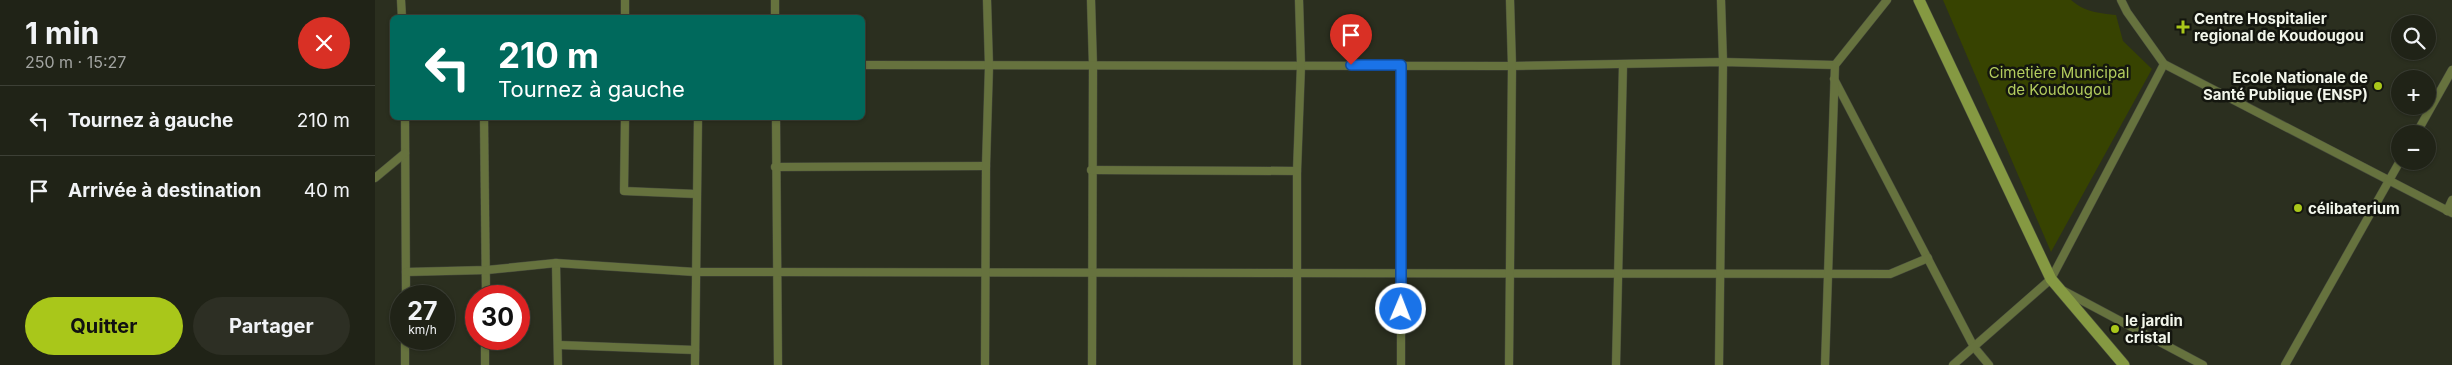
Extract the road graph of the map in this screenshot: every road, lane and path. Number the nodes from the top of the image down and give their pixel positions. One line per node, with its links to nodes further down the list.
1 (401, 0): 12 (street)
2 (625, 0): 13 (street)
3 (775, 0): 14 (street)
4 (987, 0): 21 (street)
5 (1091, 0): 22 (street)
6 (1299, 0): 23 (street)
7 (1510, 0): 24 (street)
8 (1721, 0): 15 (street)
9 (1887, 0): 16 (street)
10 (1919, 0): 58 (street)
11 (2121, 0): 17 (street)
12 (402, 15)
13 (625, 15)
14 (775, 15)
15 (1723, 62): 16 (street); 20 (street); 56 (street)
16 (1835, 64): 26 (street)
17 (2164, 64): 40 (street); 58 (street)
18 (865, 65): 21 (street)
19 (1401, 65): 23 (street); 24 (street); 51 (street)
20 (1623, 65): 24 (street); 55 (street)
21 (989, 66): 22 (street); 34 (street)
22 (1093, 66): 23 (street); 36 (street)
23 (1301, 66): 38 (street)
24 (1512, 66): 54 (street)
25 (2452, 70): 32 (street)
26 (1833, 77): 44 (street); 57 (street)
27 (405, 120): 33 (street)
28 (485, 120): 46 (street)
29 (625, 120): 41 (street)
30 (698, 120): 41 (street)
31 (775, 120): 35 (street)
32 (2421, 125)
33 (405, 153): 39 (street); 47 (street)
34 (985, 166): 35 (street); 52 (street)
35 (775, 167): 49 (street)
36 (1091, 170): 38 (street); 50 (street)
37 (2395, 170): 40 (street)
38 (1297, 171): 53 (street)
39 (375, 178)
40 (2389, 181): 43 (street); 84 (street)
41 (695, 194): 48 (street)
42 (2452, 200): 43 (street)
43 (2449, 212)
44 (1928, 258): 57 (street); 63 (street)
45 (556, 264): 46 (street); 48 (street); 62 (street)
46 (487, 270): 47 (street); 60 (street)
47 (406, 272): 59 (street)
48 (695, 272): 49 (street); 66 (street)
49 (777, 272): 52 (street); 71 (street)
50 (1091, 272): 52 (street); 53 (street); 73 (street)
51 (1402, 272): 53 (street); 54 (street); 75 (street)
52 (987, 273): 72 (street)
53 (1297, 273): 74 (street)
54 (1509, 273): 55 (street); 76 (street)
55 (1617, 273): 56 (street); 77 (street)
56 (1720, 273): 57 (street); 78 (street)
57 (1827, 273): 79 (street)
58 (2051, 279): 61 (street); 63 (street)
59 (406, 285)
60 (486, 285)
61 (2060, 290): 82 (street); 83 (street)
62 (559, 346): 66 (street); 69 (street)
63 (1974, 347): 80 (street); 81 (street)
64 (405, 350): 67 (street)
65 (485, 350): 68 (street)
66 (695, 350): 70 (street)
67 (405, 365)
68 (485, 365)
69 (558, 365)
70 (695, 365)
71 (778, 365)
72 (985, 365)
73 (1092, 365)
74 (1297, 365)
75 (1401, 365)
76 (1509, 365)
77 (1616, 365)
78 (1719, 365)
79 (1825, 365)
80 (1953, 365)
81 (1989, 365)
82 (2124, 365)
83 (2203, 365)
84 (2285, 365)

